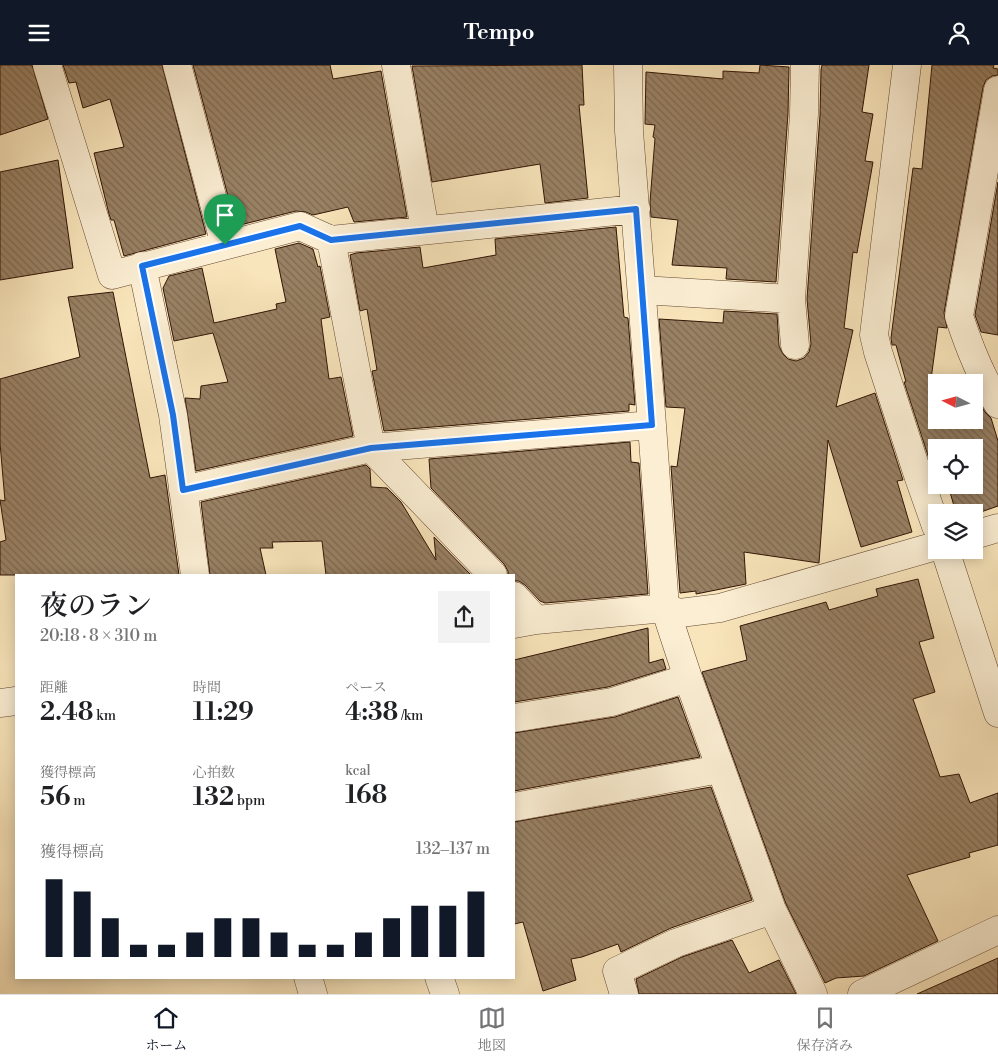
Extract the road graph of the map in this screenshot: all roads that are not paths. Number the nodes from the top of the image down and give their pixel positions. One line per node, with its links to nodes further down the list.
1 (46, 65): 13 (street)
2 (177, 65): 12 (street)
3 (396, 65): 10 (street)
4 (628, 65): 9 (street)
5 (805, 65): 15 (street)
6 (907, 65): 21 (street)
7 (998, 90): 8 (street)
8 (994, 131): 17 (street)
9 (636, 209): 10 (street); 14 (street)
10 (425, 230): 11 (street)
11 (331, 240): 12 (street); 19 (street)
12 (225, 245): 13 (street)
13 (142, 266): 20 (street)
14 (642, 290): 15 (street); 18 (street)
15 (791, 299): 16 (street)
16 (795, 345)
17 (998, 404)
18 (652, 425): 19 (street); 29 (street)
19 (371, 448): 20 (street); 27 (street)
20 (183, 490): 26 (street)
21 (928, 504)
22 (998, 528): 23 (street)
23 (983, 532)
24 (928, 548): 29 (street)
25 (948, 559): 32 (street)
26 (194, 574)
27 (493, 574)
28 (515, 598): 30 (street)
29 (664, 608): 30 (street); 31 (street)
30 (525, 622)
31 (688, 678): 33 (street); 34 (street)
32 (998, 713)
33 (515, 718)
34 (720, 769): 35 (street); 36 (street)
35 (515, 807)
36 (772, 910): 42 (street); 43 (street)
37 (998, 929): 44 (street)
38 (309, 979): 40 (street)
39 (440, 979): 41 (street)
40 (313, 994)
41 (445, 994)
42 (624, 994)
43 (813, 994)
44 (862, 994)

